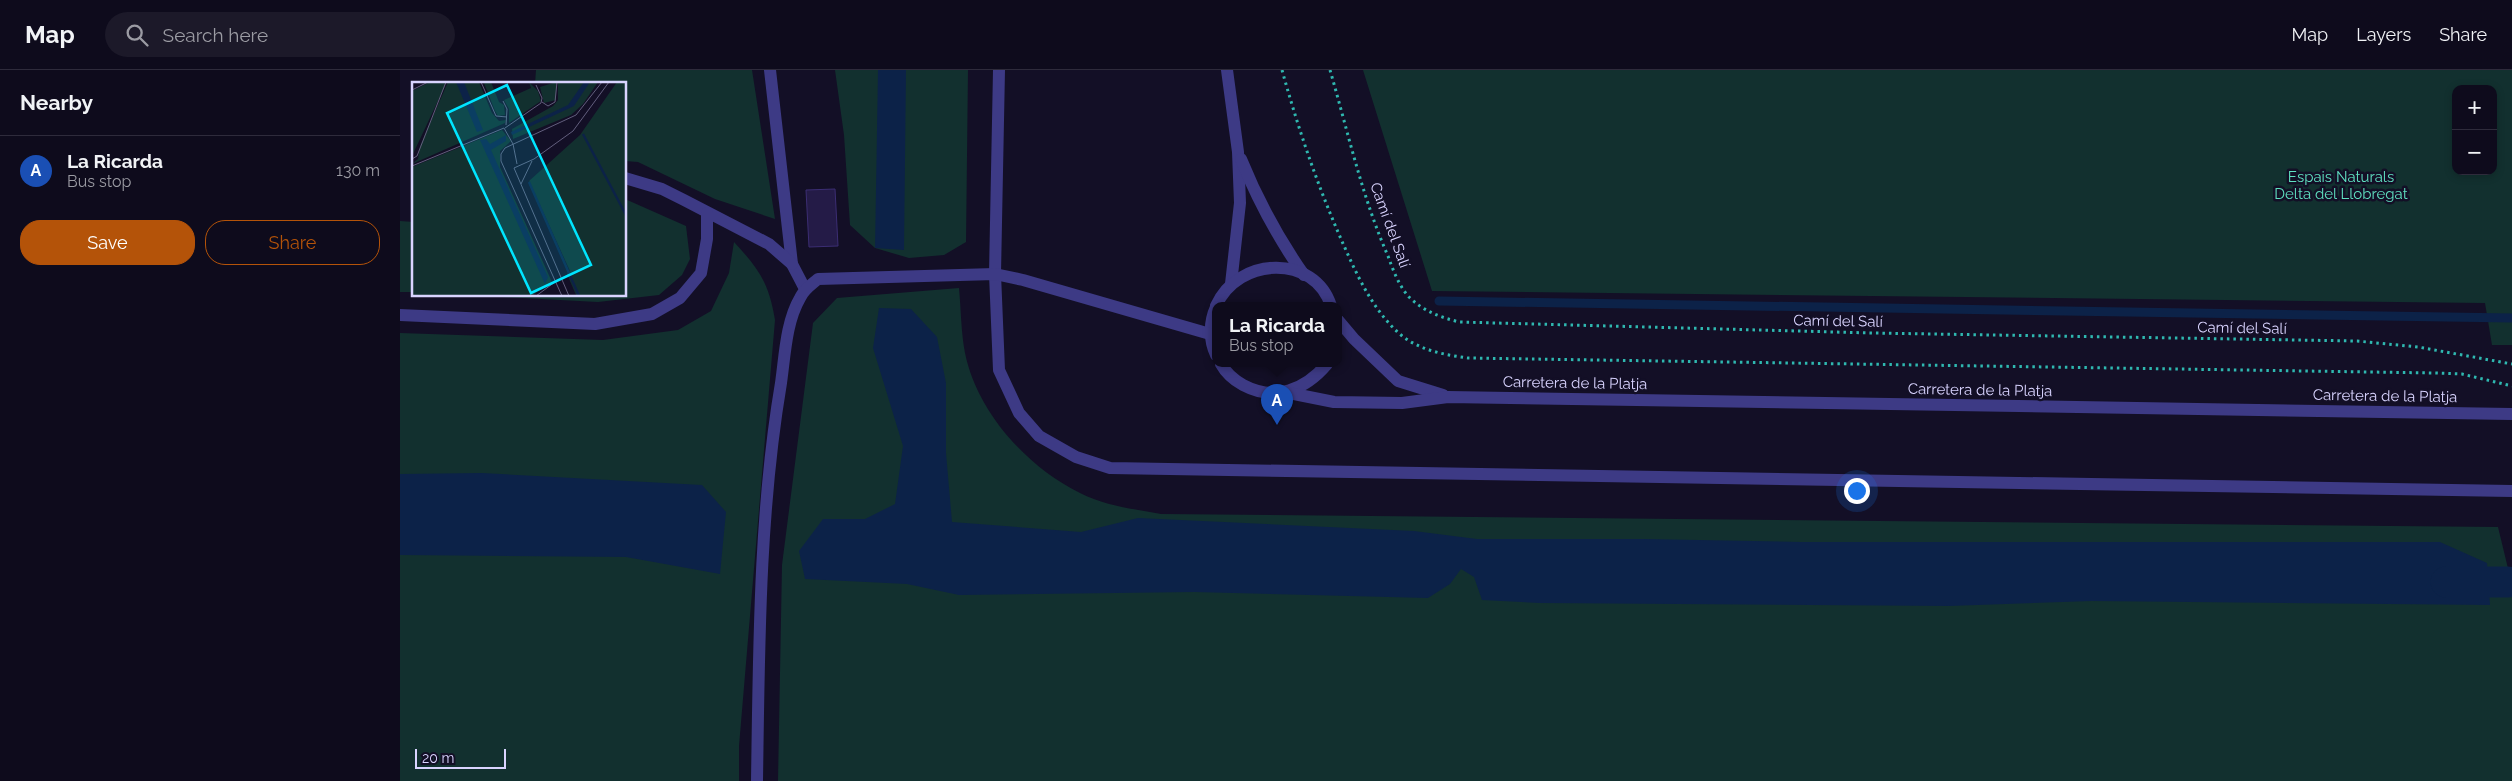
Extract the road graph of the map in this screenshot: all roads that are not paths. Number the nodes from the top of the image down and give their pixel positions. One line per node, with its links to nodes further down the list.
1 (770, 70): 7 (street)
2 (999, 70): 8 (street)
3 (1226, 70): 4 (street)
4 (1238, 152): 9 (street); 10 (street)
5 (626, 178): 6 (street)
6 (707, 213): 7 (street); 15 (street)
7 (792, 264): 11 (street)
8 (995, 274): 11 (street); 17 (street); 24 (street)
9 (1304, 275): 10 (street); 13 (street)
10 (1231, 284): 12 (street)
11 (805, 289): 25 (street)
12 (1218, 302)
13 (1329, 302)
14 (1212, 315): 17 (street)
15 (400, 316)
16 (1342, 325): 22 (street, Carretera de la Platja)
17 (1210, 334): 18 (street)
18 (1212, 341)
19 (1223, 367): 21 (street)
20 (1324, 367): 21 (street)
21 (1284, 392): 22 (street, Carretera de la Platja)
22 (1448, 397): 23 (street, Carretera de la Platja)
23 (2512, 414)
24 (2512, 491)
25 (757, 781)

